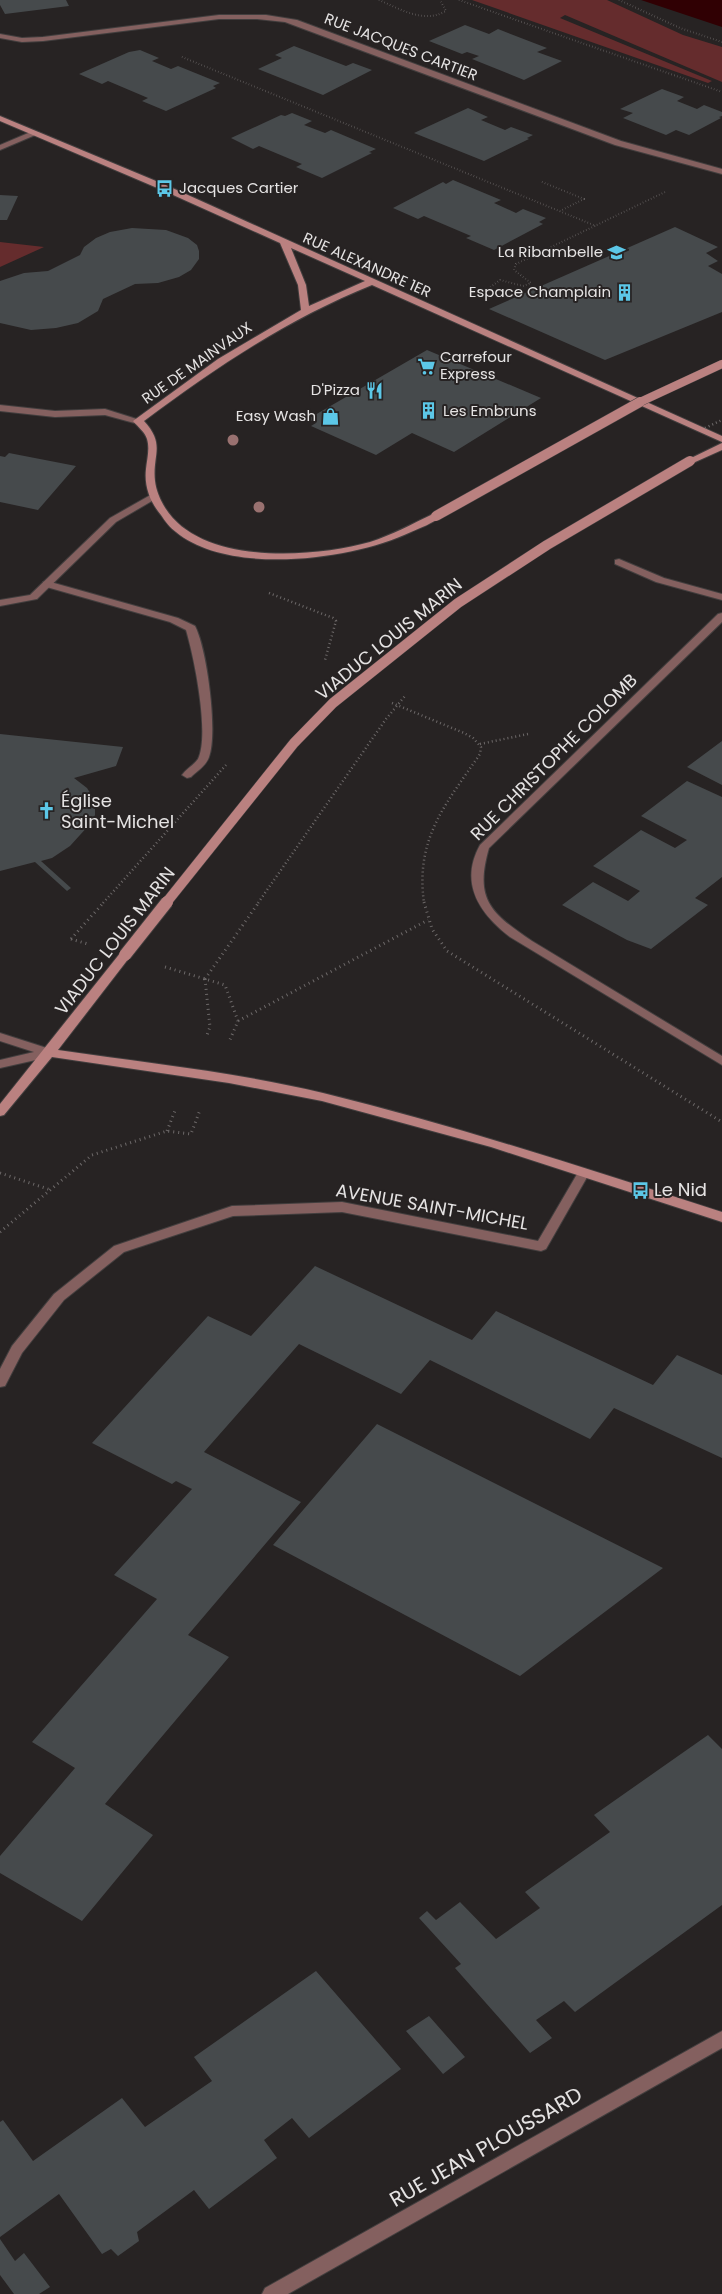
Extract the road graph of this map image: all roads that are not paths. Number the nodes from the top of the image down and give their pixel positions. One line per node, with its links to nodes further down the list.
1 (0, 36): 5 (street, RUE JACQUES CARTIER)
2 (0, 118): 3 (main road, RUE ALEXANDRE 1ER)
3 (36, 134): 4 (street); 6 (main road, RUE ALEXANDRE 1ER)
4 (0, 148)
5 (722, 172)
6 (284, 242): 7 (main road, RUE ALEXANDRE 1ER); 8 (main road)
7 (371, 282): 8 (main road, RUE DE MAINVAUX); 12 (main road, RUE ALEXANDRE 1ER)
8 (305, 310): 11 (main road, RUE DE MAINVAUX)
9 (722, 364): 14 (main road, bridge)
10 (0, 408): 11 (street, RUE DE MAINVAUX)
11 (138, 421): 14 (main road)
12 (722, 439)
13 (722, 446): 22 (main road, VIADUC LOUIS MARIN, bridge)
14 (154, 496): 16 (street)
15 (619, 562): 17 (street)
16 (46, 584): 18 (street); 20 (street)
17 (722, 596)
18 (0, 603)
19 (722, 616): 23 (street, RUE CHRISTOPHE COLOMB)
20 (186, 775)
21 (0, 1037): 22 (street)
22 (49, 1053): 24 (street); 25 (main road, VIADUC LOUIS MARIN); 26 (main road)
23 (722, 1061)
24 (0, 1064)
25 (0, 1112)
26 (584, 1172): 27 (main road); 28 (street, AVENUE SAINT-MICHEL)
27 (722, 1217)
28 (0, 1382)
29 (722, 2039): 30 (street, RUE JEAN PLOUSSARD)
30 (271, 2294)

